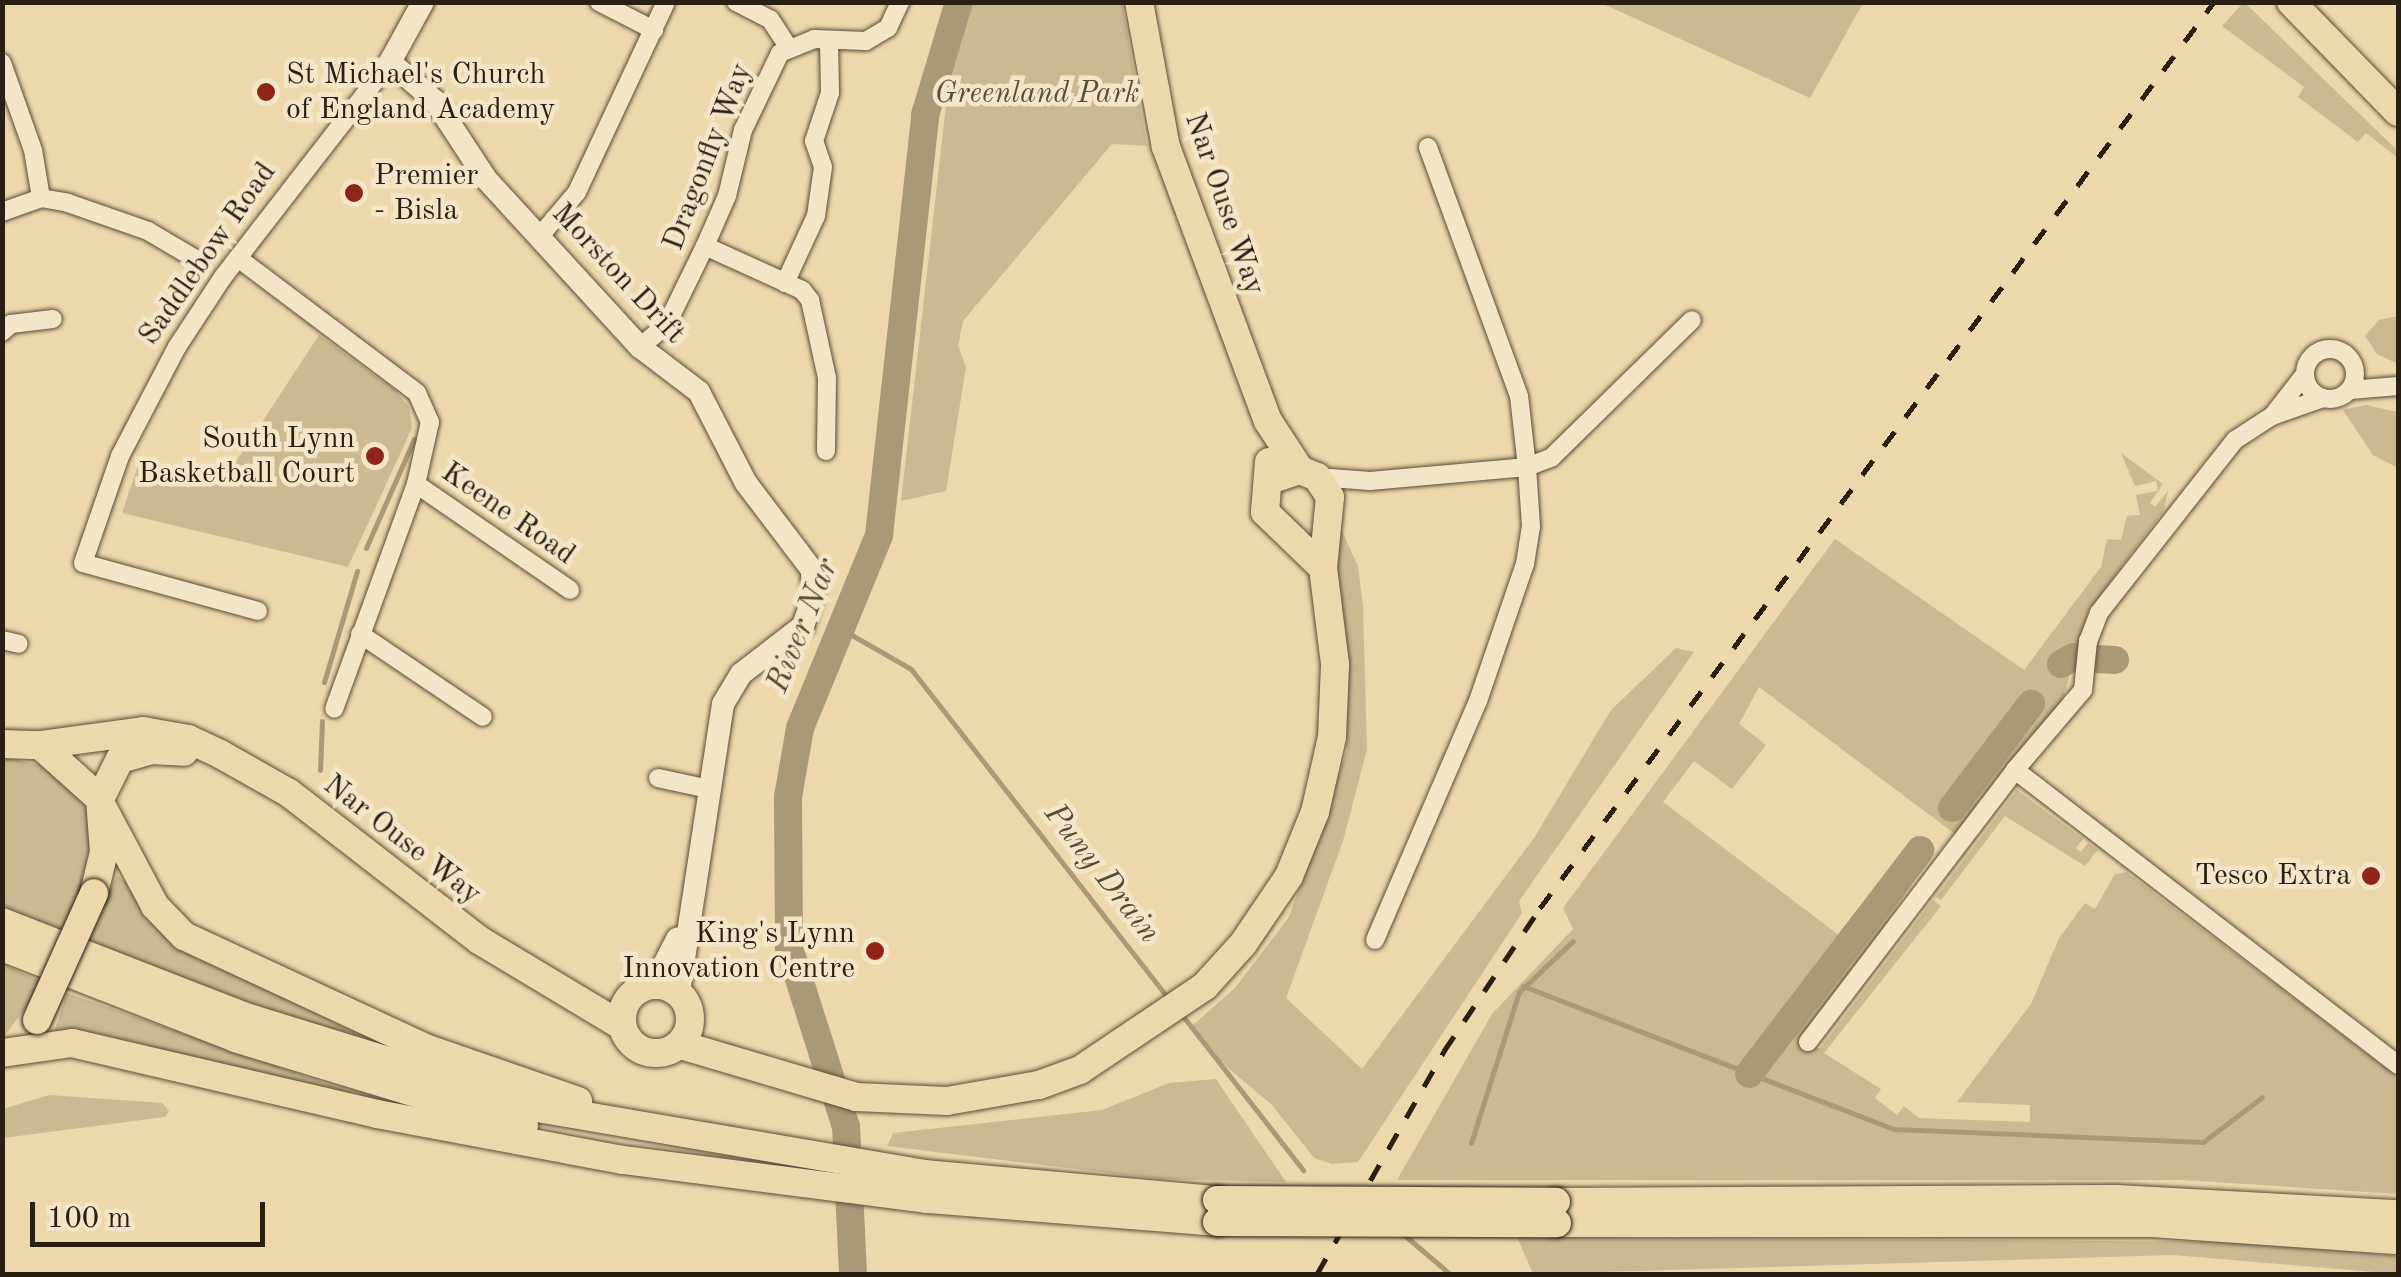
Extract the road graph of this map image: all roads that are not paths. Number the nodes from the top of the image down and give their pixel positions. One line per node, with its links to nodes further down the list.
1 (422, 2): 11 (street, Saddlebow Road)
2 (599, 2): 8 (street)
3 (666, 2): 8 (street)
4 (736, 2): 10 (street)
5 (900, 2): 9 (street, Dragonfly Way)
6 (1139, 2): 32 (main road, Nar Ouse Way)
7 (2290, 2): 13 (main road)
8 (654, 30): 17 (street)
9 (829, 40): 10 (street, Dragonfly Way); 21 (street)
10 (788, 47): 18 (street, Dragonfly Way)
11 (390, 62): 17 (street, Morston Drift); 19 (street, Saddlebow Road)
12 (2, 63): 15 (street)
13 (2398, 112)
14 (1428, 146): 34 (street)
15 (41, 198): 16 (street); 20 (street)
16 (2, 212)
17 (540, 236): 25 (street, Morston Drift)
18 (705, 246): 21 (street); 25 (street, Dragonfly Way)
19 (238, 258): 38 (street); 43 (street, Saddlebow Road)
20 (198, 261)
21 (786, 283): 33 (street)
22 (52, 319): 24 (street)
23 (1692, 320): 34 (street)
24 (2, 332)
25 (640, 348): 52 (street, Morston Drift)
26 (2353, 364): 27 (street); 28 (street); 29 (street)
27 (2305, 374): 30 (street); 31 (street)
28 (2391, 385): 29 (street)
29 (2350, 390): 30 (street)
30 (2323, 398): 31 (street)
31 (2272, 416): 50 (street)
32 (1268, 421): 35 (main road, Nar Ouse Way); 36 (main road, Nar Ouse Way)
33 (826, 451)
34 (1527, 466): 37 (street); 55 (street)
35 (1308, 474): 36 (main road); 37 (street); 39 (main road, Nar Ouse Way)
36 (1270, 480): 40 (main road, Nar Ouse Way)
37 (1370, 481): 39 (street)
38 (416, 484): 42 (street, Keene Road); 44 (street)
39 (1328, 517): 40 (main road); 41 (main road, Nar Ouse Way)
40 (1292, 535): 41 (main road, Nar Ouse Way)
41 (1323, 568): 63 (main road, Nar Ouse Way)
42 (570, 590)
43 (258, 611)
44 (360, 634): 45 (street); 46 (street)
45 (334, 709)
46 (482, 717)
47 (2, 744): 48 (main road, Nar Ouse Way)
48 (40, 745): 49 (main road, Nar Ouse Way); 53 (main road)
49 (220, 754): 53 (main road, Nar Ouse Way); 57 (main road, Nar Ouse Way)
50 (2014, 770): 60 (street); 64 (street)
51 (658, 778): 52 (street)
52 (709, 788): 58 (street, Morston Drift)
53 (102, 804): 62 (main road, bridge); 65 (main road)
54 (2, 922): 65 (main road)
55 (1375, 940)
56 (2, 947): 66 (main road)
57 (545, 976): 58 (main road, Nar Ouse Way); 59 (main road, Nar Ouse Way)
58 (663, 997): 59 (main road); 61 (main road); 63 (main road, Nar Ouse Way)
59 (622, 1026): 61 (main road, Nar Ouse Way)
60 (1808, 1042)
61 (680, 1044): 63 (main road, Nar Ouse Way)
62 (2, 1053): 66 (main road)
63 (740, 1065)
64 (2398, 1065)
65 (747, 1147): 67 (main road)
66 (780, 1180): 67 (main road)
67 (926, 1186): 68 (main road, bridge)
68 (1556, 1212): 69 (main road); 70 (main road)
69 (2398, 1214)
70 (2398, 1240)

